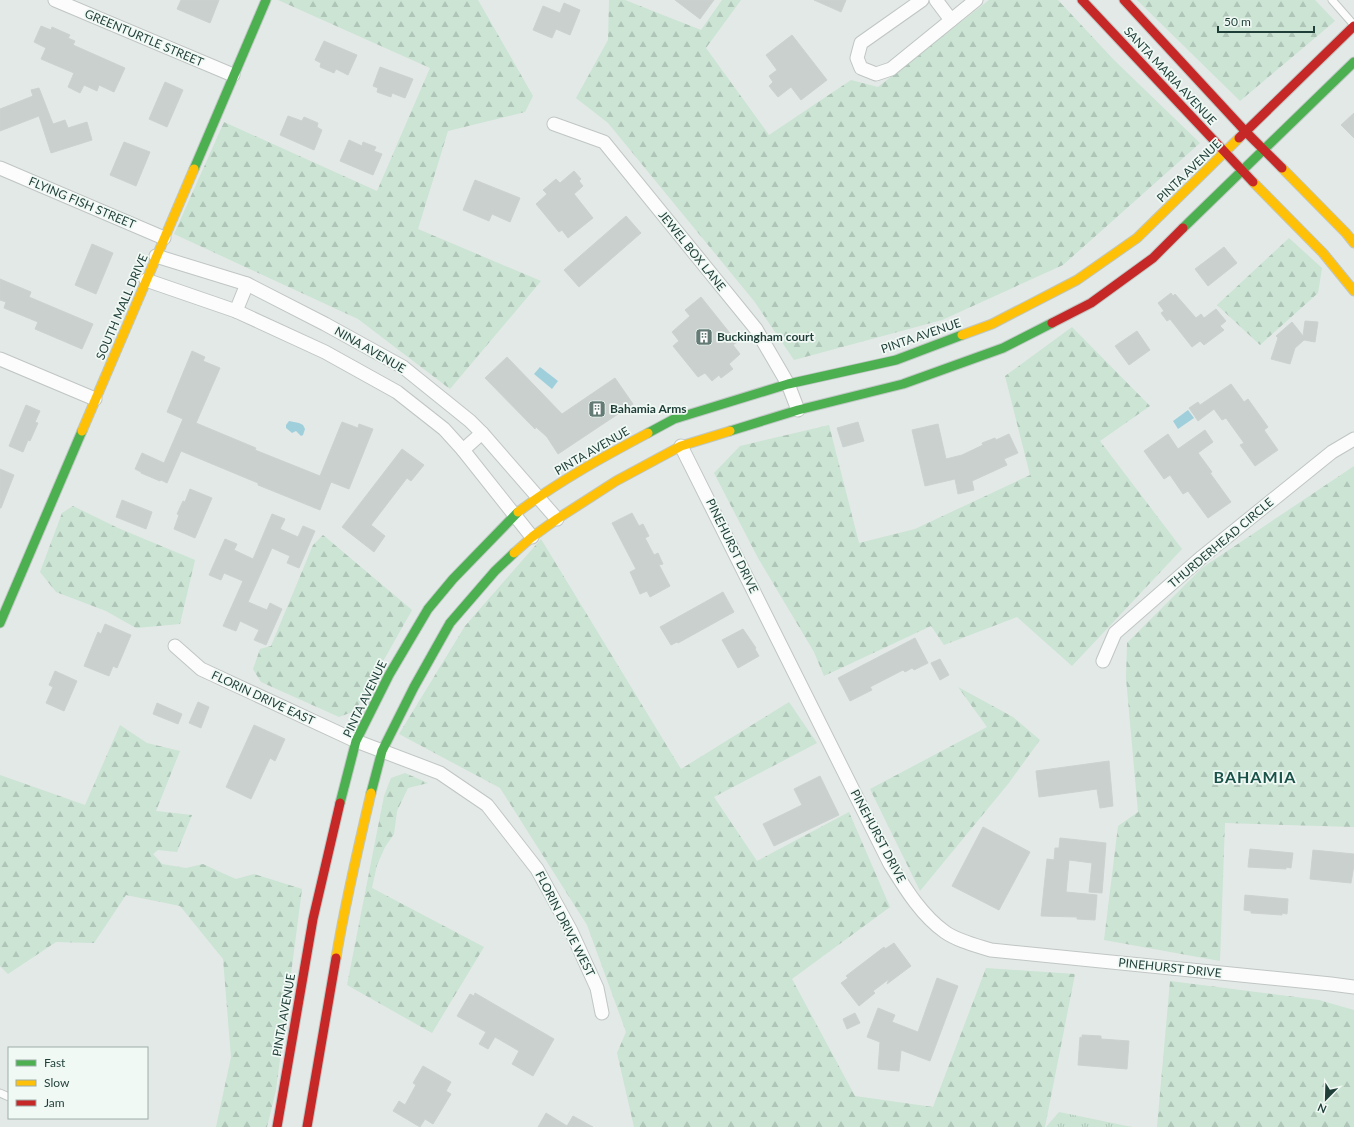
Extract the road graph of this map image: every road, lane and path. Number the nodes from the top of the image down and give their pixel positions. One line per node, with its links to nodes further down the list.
1 (266, 0): 12 (street, SOUTH MALL DRIVE)
2 (922, 0): 9 (street)
3 (936, 0): 9 (street)
4 (976, 0): 9 (street)
5 (1082, 0): 16 (street, SANTA MARIA AVENUE)
6 (1124, 0): 14 (street, SANTA MARIA AVENUE)
7 (1332, 0): 10 (lane)
8 (59, 1): 12 (street, GREENTURTLE STREET)
9 (951, 20)
10 (1354, 25): 14 (street, PINTA AVENUE)
11 (1354, 62): 15 (street)
12 (233, 75): 19 (street, SOUTH MALL DRIVE)
13 (554, 124): 27 (street, JEWEL BOX LANE)
14 (1246, 132): 15 (street, SANTA MARIA AVENUE); 16 (street, PINTA AVENUE)
15 (1264, 151): 18 (street); 20 (street, SANTA MARIA AVENUE)
16 (1225, 153): 18 (street, SANTA MARIA AVENUE); 27 (street, PINTA AVENUE)
17 (0, 168): 19 (street, FLYING FISH STREET)
18 (1244, 171): 24 (street, SANTA MARIA AVENUE); 29 (street)
19 (164, 238): 21 (street, SOUTH MALL DRIVE)
20 (1354, 243)
21 (156, 256): 22 (street, SOUTH MALL DRIVE); 23 (street, NINA AVENUE)
22 (146, 280): 25 (street, NINA AVENUE); 28 (street, SOUTH MALL DRIVE)
23 (247, 284): 25 (street); 30 (street, NINA AVENUE)
24 (1354, 291)
25 (236, 311): 33 (street, NINA AVENUE)
26 (0, 359): 28 (street)
27 (788, 384): 29 (street, JEWEL BOX LANE); 34 (street, PINTA AVENUE)
28 (95, 399): 38 (street, SOUTH MALL DRIVE)
29 (798, 410): 32 (street)
30 (482, 432): 33 (street); 34 (street, NINA AVENUE)
31 (1354, 439): 40 (street, THURDERHEAD CIRCLE)
32 (681, 446): 36 (street); 43 (street, PINEHURST DRIVE)
33 (463, 450): 35 (street, NINA AVENUE)
34 (538, 497): 35 (street, PINTA AVENUE); 36 (street, NINA AVENUE)
35 (514, 515): 37 (street, NINA AVENUE); 41 (street, PINTA AVENUE)
36 (557, 519): 37 (street)
37 (532, 536): 42 (street)
38 (0, 623)
39 (175, 646): 41 (street, FLORIN DRIVE EAST)
40 (1103, 661)
41 (356, 741): 42 (street, FLORIN DRIVE WEST); 45 (street, PINTA AVENUE)
42 (382, 751): 44 (street, FLORIN DRIVE WEST); 46 (street)
43 (1354, 987)
44 (602, 1013)
45 (277, 1127)
46 (307, 1127)

